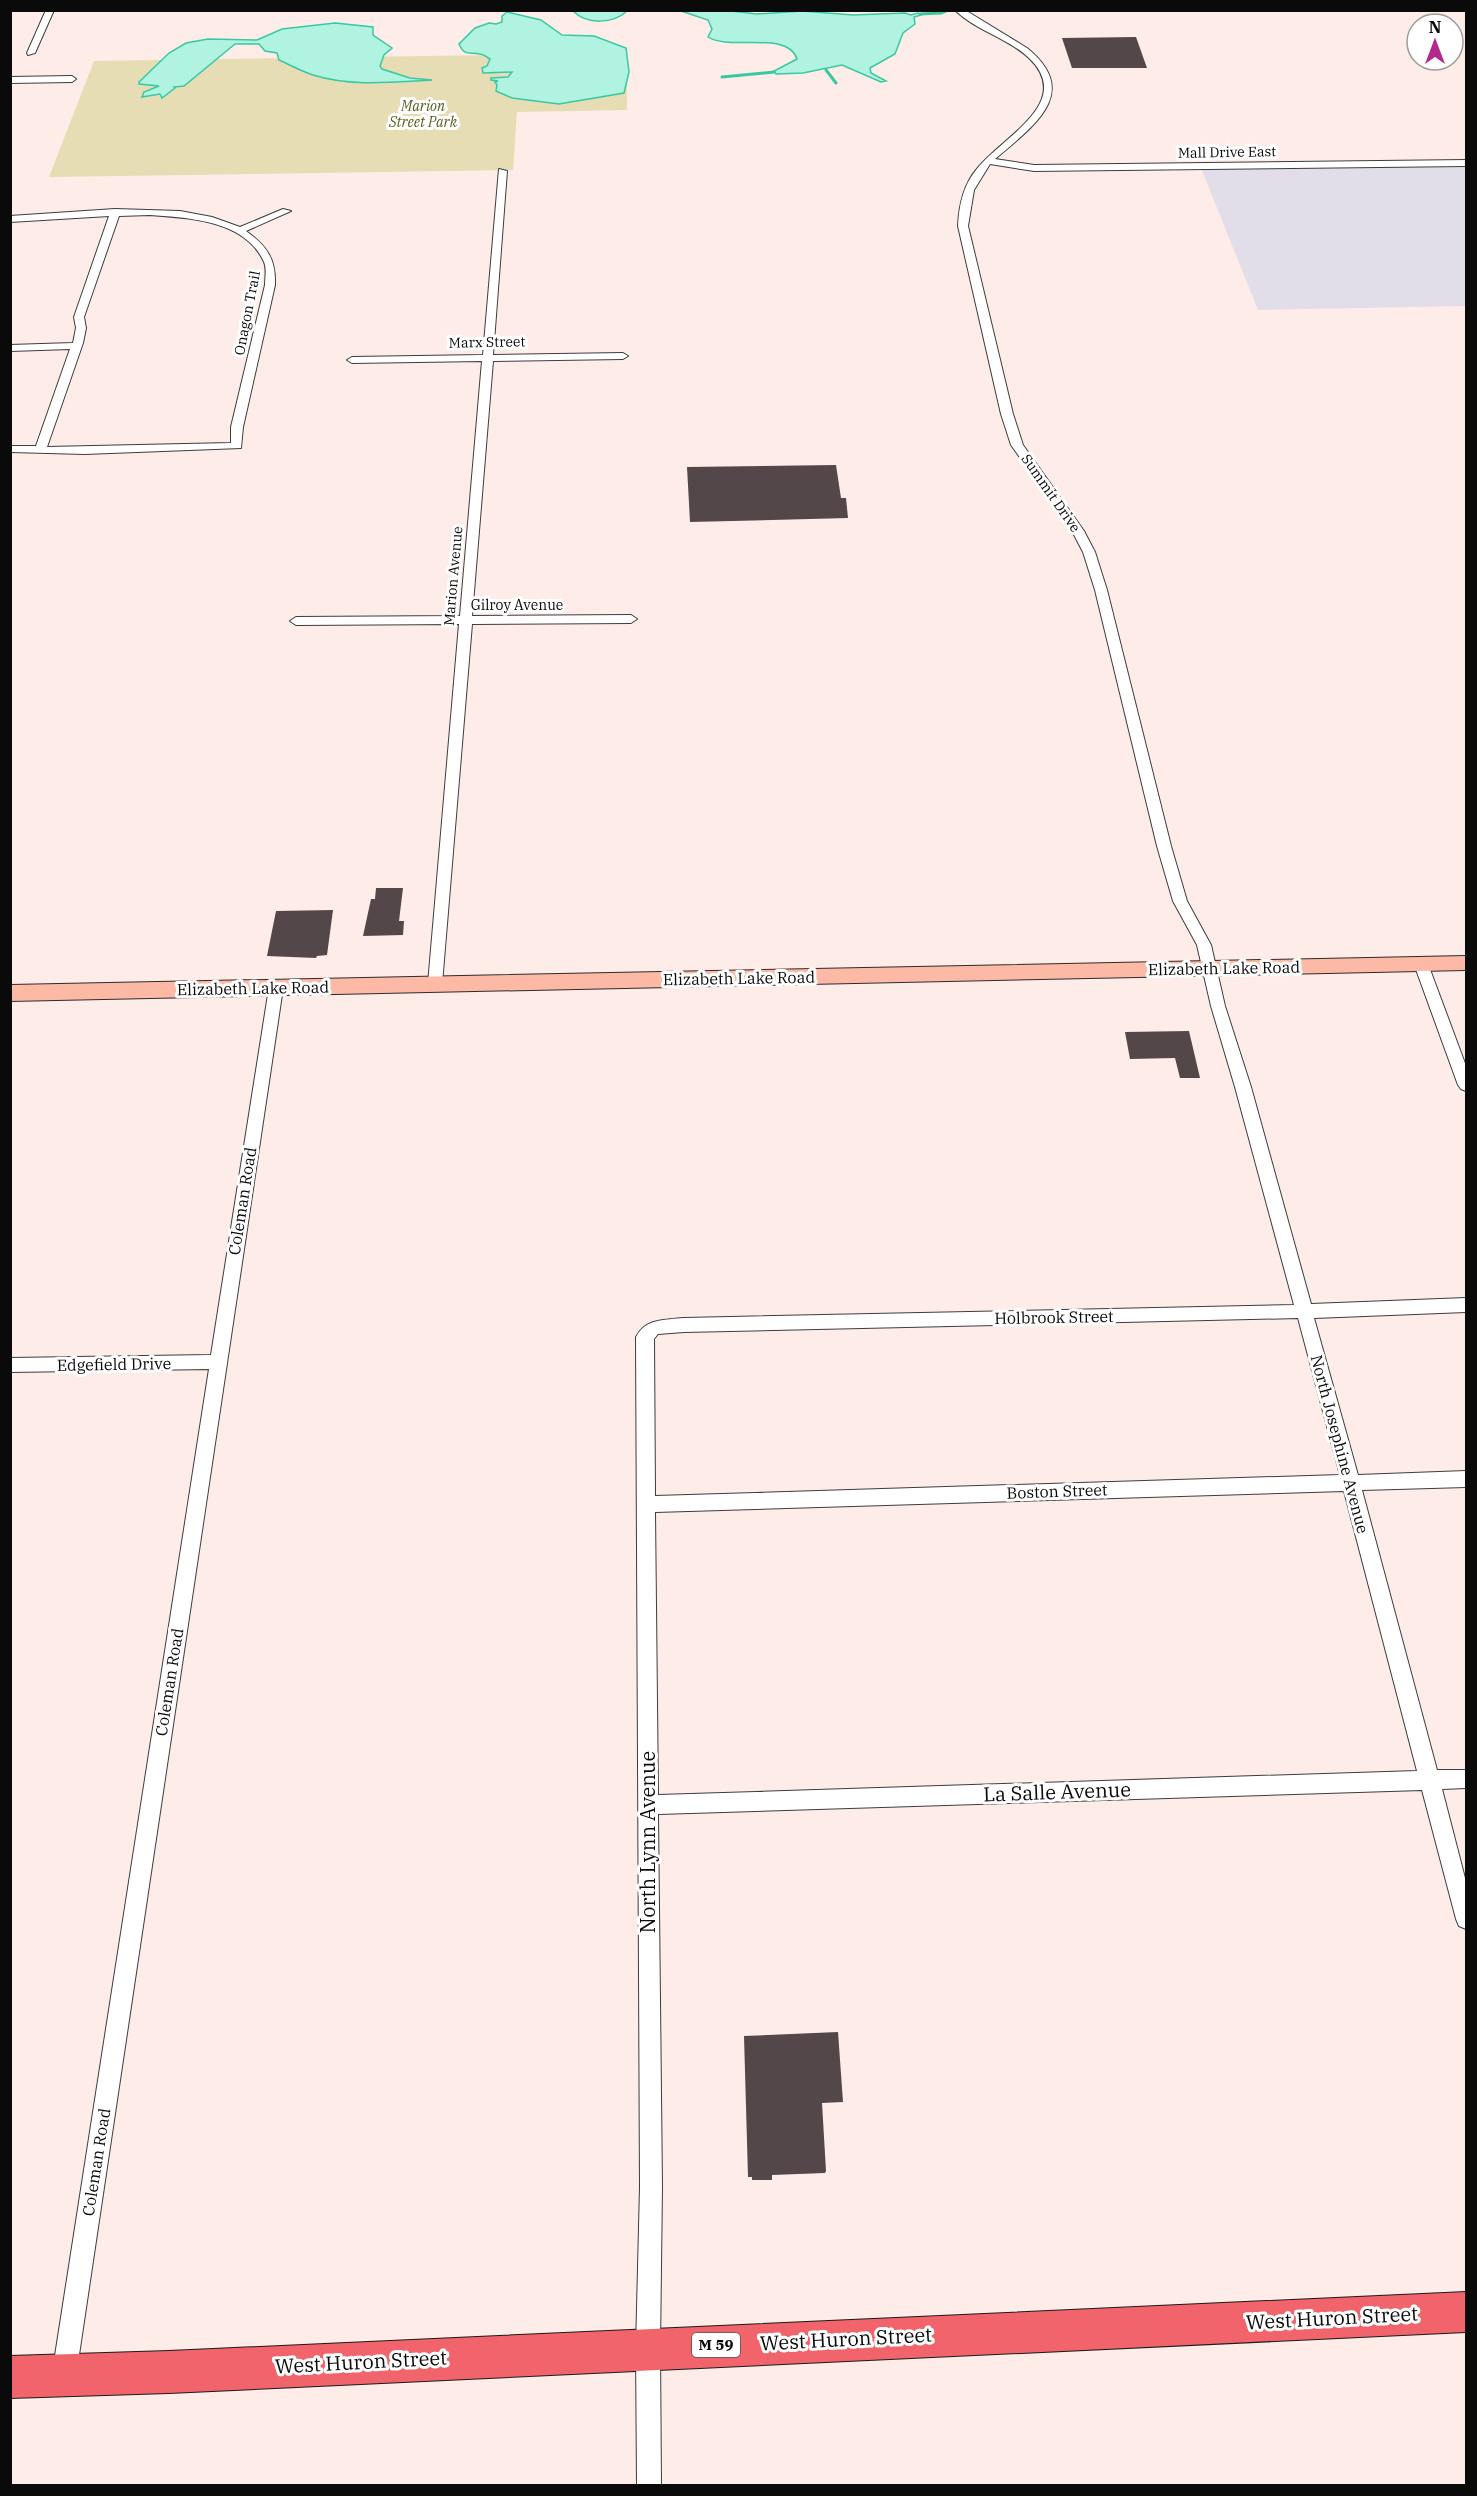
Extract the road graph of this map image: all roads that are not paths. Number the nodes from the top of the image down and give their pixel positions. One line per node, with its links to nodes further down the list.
1 (50, 10): 3 (street)
2 (959, 10): 6 (street, Summit Drive)
3 (30, 54)
4 (72, 79): 5 (street)
5 (10, 80)
6 (988, 161): 7 (street, Mall Drive East); 25 (street, Summit Drive)
7 (1467, 163)
8 (502, 171): 16 (street, Marion Avenue)
9 (286, 211): 12 (street)
10 (115, 212): 11 (street, Onagon Trail); 12 (street, Onagon Trail); 13 (street)
11 (10, 219)
12 (238, 231): 19 (street, Onagon Trail)
13 (77, 346): 14 (street); 19 (street)
14 (10, 348)
15 (623, 356): 16 (street, Marx Street)
16 (488, 357): 17 (street, Marx Street); 21 (street, Marion Avenue)
17 (352, 360)
18 (10, 449): 19 (street)
19 (40, 451)
20 (631, 619): 21 (street, Gilroy Avenue)
21 (464, 620): 22 (street, Gilroy Avenue); 26 (street, Marion Avenue)
22 (296, 621)
23 (1467, 963): 24 (main road, Elizabeth Lake Road)
24 (1421, 964): 25 (main road, Elizabeth Lake Road); 29 (street)
25 (1210, 969): 26 (main road, Elizabeth Lake Road); 31 (street, North Josephine Avenue)
26 (435, 984): 27 (main road, Elizabeth Lake Road)
27 (276, 988): 28 (main road, Elizabeth Lake Road); 33 (street, Coleman Road)
28 (10, 993)
29 (1467, 1085)
30 (1467, 1305): 31 (street, Holbrook Street)
31 (1303, 1311): 32 (street, Holbrook Street); 36 (street, North Josephine Avenue)
32 (645, 1337): 37 (street, North Lynn Avenue)
33 (217, 1362): 34 (street, Edgefield Drive); 44 (street, Coleman Road)
34 (10, 1365)
35 (1467, 1479): 36 (street, Boston Street)
36 (1351, 1482): 37 (street, Boston Street); 39 (street, North Josephine Avenue)
37 (648, 1504): 40 (street, North Lynn Avenue)
38 (1467, 1779): 39 (street, La Salle Avenue)
39 (1429, 1780): 40 (street, La Salle Avenue); 41 (street, North Josephine Avenue)
40 (648, 1805): 43 (street, North Lynn Avenue)
41 (1467, 1919)
42 (1467, 2312): 43 (highway, West Huron Street / M 59)
43 (648, 2348): 44 (highway, West Huron Street / M 59); 46 (street, North Lynn Avenue)
44 (64, 2376): 45 (highway, West Huron Street / M 59)
45 (10, 2377)
46 (649, 2486)

